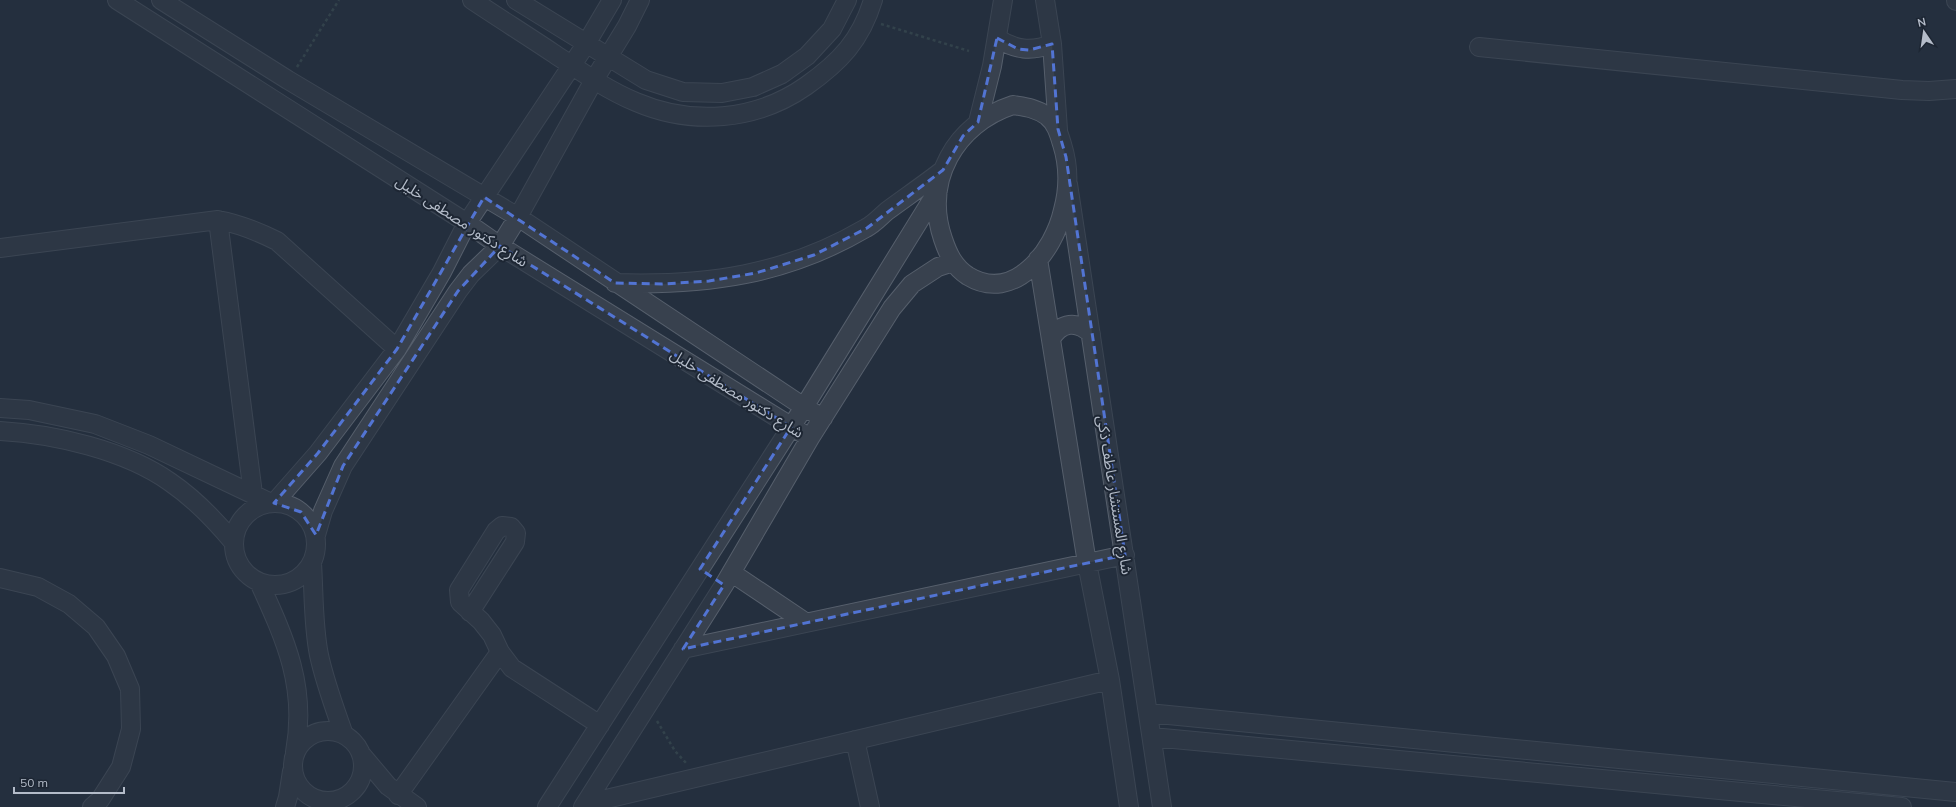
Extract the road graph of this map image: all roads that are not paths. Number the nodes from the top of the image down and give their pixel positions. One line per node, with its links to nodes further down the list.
1 (117, 0): 27 (street, شارع دكتور مصطفى خليل)
2 (161, 0): 24 (street, شارع دكتور مصطفى خليل)
3 (472, 0): 16 (street)
4 (516, 0): 12 (street)
5 (612, 0): 12 (street)
6 (640, 0): 15 (street)
7 (848, 0): 15 (street)
8 (873, 0): 17 (street)
9 (1002, 0): 11 (street)
10 (1045, 0): 13 (street)
11 (996, 38): 13 (street); 19 (street)
12 (586, 44): 15 (street); 16 (street)
13 (1052, 44): 20 (street)
14 (1479, 47): 18 (street)
15 (608, 58): 17 (street)
16 (572, 66): 17 (street); 24 (street)
17 (594, 80): 25 (street)
18 (1956, 89)
19 (978, 122): 20 (street); 21 (street)
20 (1058, 130): 22 (street)
21 (943, 170): 23 (street); 33 (street)
22 (1068, 184): 30 (street); 35 (street, شارع المستشار عاطف ذكى)
23 (938, 190): 31 (street); 32 (street)
24 (484, 197): 25 (street, شارع دكتور مصطفى خليل); 27 (street)
25 (518, 217): 28 (street); 33 (street, شارع دكتور مصطفى خليل)
26 (218, 220): 29 (street); 37 (street); 44 (street)
27 (467, 223): 28 (street, شارع دكتور مصطفى خليل); 37 (street)
28 (500, 246): 41 (street, شارع دكتور مصطفى خليل); 46 (street)
29 (0, 248)
30 (1038, 259): 31 (street); 36 (street)
31 (953, 262): 34 (street)
32 (882, 282): 34 (street); 38 (street)
33 (615, 283): 38 (street, شارع دكتور مصطفى خليل)
34 (901, 295): 40 (street)
35 (1091, 334): 36 (street); 48 (street, شارع المستشار عاطف ذكى)
36 (1051, 339): 50 (street)
37 (397, 349): 45 (street)
38 (804, 407): 40 (street, شارع دكتور مصطفى خليل); 41 (street)
39 (0, 408): 44 (street)
40 (823, 418): 43 (street)
41 (790, 427): 43 (street, شارع دكتور مصطفى خليل); 51 (street)
42 (0, 431): 47 (street)
43 (810, 438): 53 (street)
44 (253, 494): 45 (street)
45 (273, 503): 46 (street); 47 (street)
46 (316, 535): 49 (street)
47 (234, 543): 54 (street)
48 (1124, 555): 50 (street); 60 (street, شارع المستشار عاطف ذكى)
49 (312, 563): 54 (street); 62 (street)
50 (1087, 563): 56 (street); 59 (street)
51 (700, 569): 53 (street); 61 (street)
52 (1, 577): 71 (street)
53 (728, 579): 56 (street); 57 (street)
54 (260, 582): 66 (street)
55 (470, 612): 58 (street)
56 (805, 622): 57 (street)
57 (683, 649): 70 (street)
58 (500, 652): 61 (street); 68 (street)
59 (1110, 680): 64 (street); 76 (street)
60 (1148, 713): 63 (street, شارع المستشار عاطف ذكى); 67 (street)
61 (600, 725): 74 (street)
62 (344, 735): 65 (street); 66 (street)
63 (1152, 737): 77 (street, شارع المستشار عاطف ذكى); 78 (street)
64 (855, 740): 70 (street); 75 (street)
65 (361, 754): 68 (street); 69 (street)
66 (293, 761): 69 (street); 72 (street)
67 (1956, 792)
68 (398, 795): 73 (street)
69 (333, 804)
70 (584, 805)
71 (92, 807)
72 (285, 807)
73 (416, 807)
74 (547, 807)
75 (870, 807)
76 (1130, 807)
77 (1162, 807)
78 (1902, 807)

